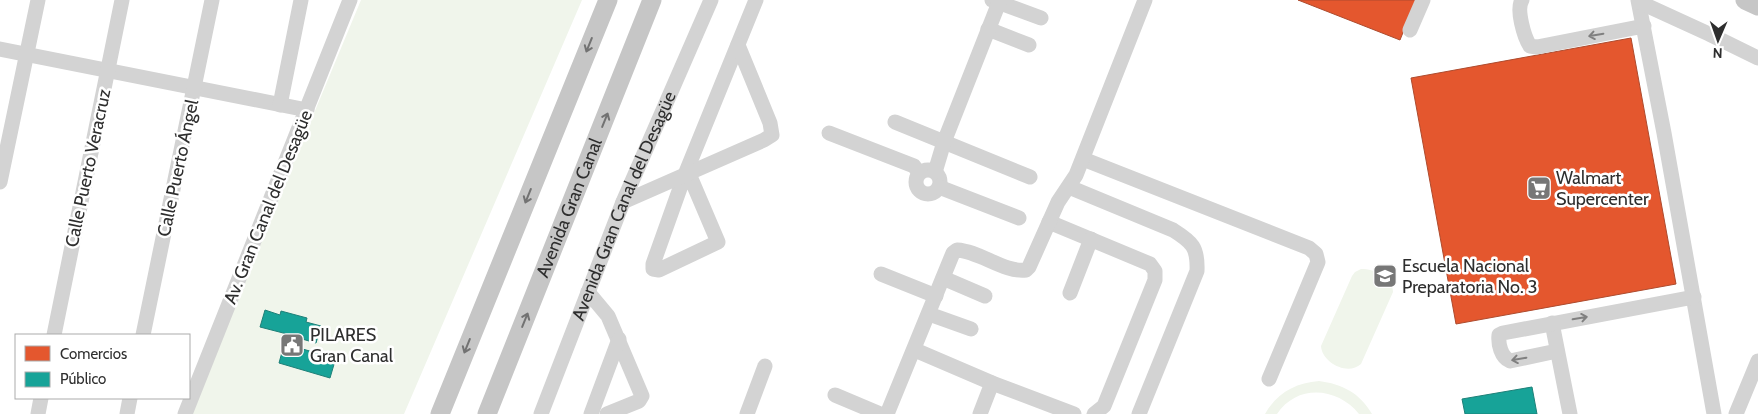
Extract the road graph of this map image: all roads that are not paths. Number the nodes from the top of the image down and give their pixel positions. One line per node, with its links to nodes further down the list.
1 (38, 0): 24 (street)
2 (122, 0): 26 (street, Calle Puerto Veracruz)
3 (212, 0): 27 (street, Calle Puerto Ángel)
4 (301, 0): 28 (street)
5 (350, 0): 29 (street, Av. Gran Canal del Desagüe)
6 (608, 0): 70 (main road, one-way to 70)
7 (652, 0): 71 (main road, Avenida Gran Canal, one-way to 7)
8 (711, 0): 41 (street, Avenida Gran Canal del Desagüe)
9 (756, 0): 21 (street)
10 (1145, 0): 33 (street)
11 (1423, 0): 20 (street)
12 (1522, 0): 18 (street, one-way to 12)
13 (1745, 0): 16 (main road)
14 (997, 1): 17 (street); 19 (street)
15 (1638, 1): 18 (street); 25 (street)
16 (1758, 6)
17 (1041, 18)
18 (1644, 26): 51 (street)
19 (988, 29): 22 (street); 32 (street)
20 (1410, 30)
21 (738, 45): 36 (street); 36 (street)
22 (1030, 45)
23 (0, 49): 24 (street)
24 (27, 54): 26 (street); 38 (street)
25 (1757, 57)
26 (108, 70): 27 (street); 55 (street, Calle Puerto Veracruz)
27 (194, 88): 28 (street); 56 (street, Calle Puerto Ángel)
28 (280, 105): 29 (street)
29 (306, 110): 69 (street, Av. Gran Canal del Desagüe)
30 (895, 122): 32 (street)
31 (829, 133): 35 (street)
32 (944, 142): 34 (street); 37 (street)
33 (1083, 159): 40 (street); 62 (street)
34 (935, 172): 35 (street); 39 (street)
35 (919, 173): 39 (street)
36 (687, 176): 36 (street); 41 (street)
37 (1030, 177)
38 (0, 182)
39 (939, 187): 42 (street)
40 (1069, 187): 43 (street); 81 (street)
41 (623, 202): 47 (street, Avenida Gran Canal del Desagüe)
42 (1019, 218)
43 (1049, 222): 44 (street); 46 (street)
44 (1091, 239): 48 (street); 80 (street)
45 (881, 274): 49 (street)
46 (943, 278): 49 (street); 50 (street)
47 (588, 292): 57 (street); 72 (street, Avenida Gran Canal del Desagüe)
48 (1070, 293)
49 (936, 296): 52 (street)
50 (985, 296)
51 (1694, 297): 53 (street, one-way to 51); 83 (street)
52 (929, 314): 54 (street); 58 (street)
53 (1552, 323): 59 (street); 59 (street, one-way to 53)
54 (971, 329)
55 (54, 334)
56 (143, 334)
57 (619, 339): 73 (street); 74 (street)
58 (915, 350): 63 (street); 77 (street)
59 (1557, 351): 82 (street)
60 (1758, 361): 84 (street)
61 (765, 366): 75 (street)
62 (1269, 379)
63 (992, 383): 78 (street); 79 (street)
64 (835, 395): 76 (street)
65 (41, 399): 67 (street)
66 (130, 399): 68 (street)
67 (38, 414)
68 (127, 414)
69 (185, 414)
70 (440, 414)
71 (487, 414)
72 (541, 414)
73 (591, 414)
74 (607, 414)
75 (747, 414)
76 (880, 414)
77 (887, 414)
78 (980, 414)
79 (1074, 414)
80 (1094, 414)
81 (1139, 414)
82 (1570, 414)
83 (1714, 414)
84 (1736, 414)

